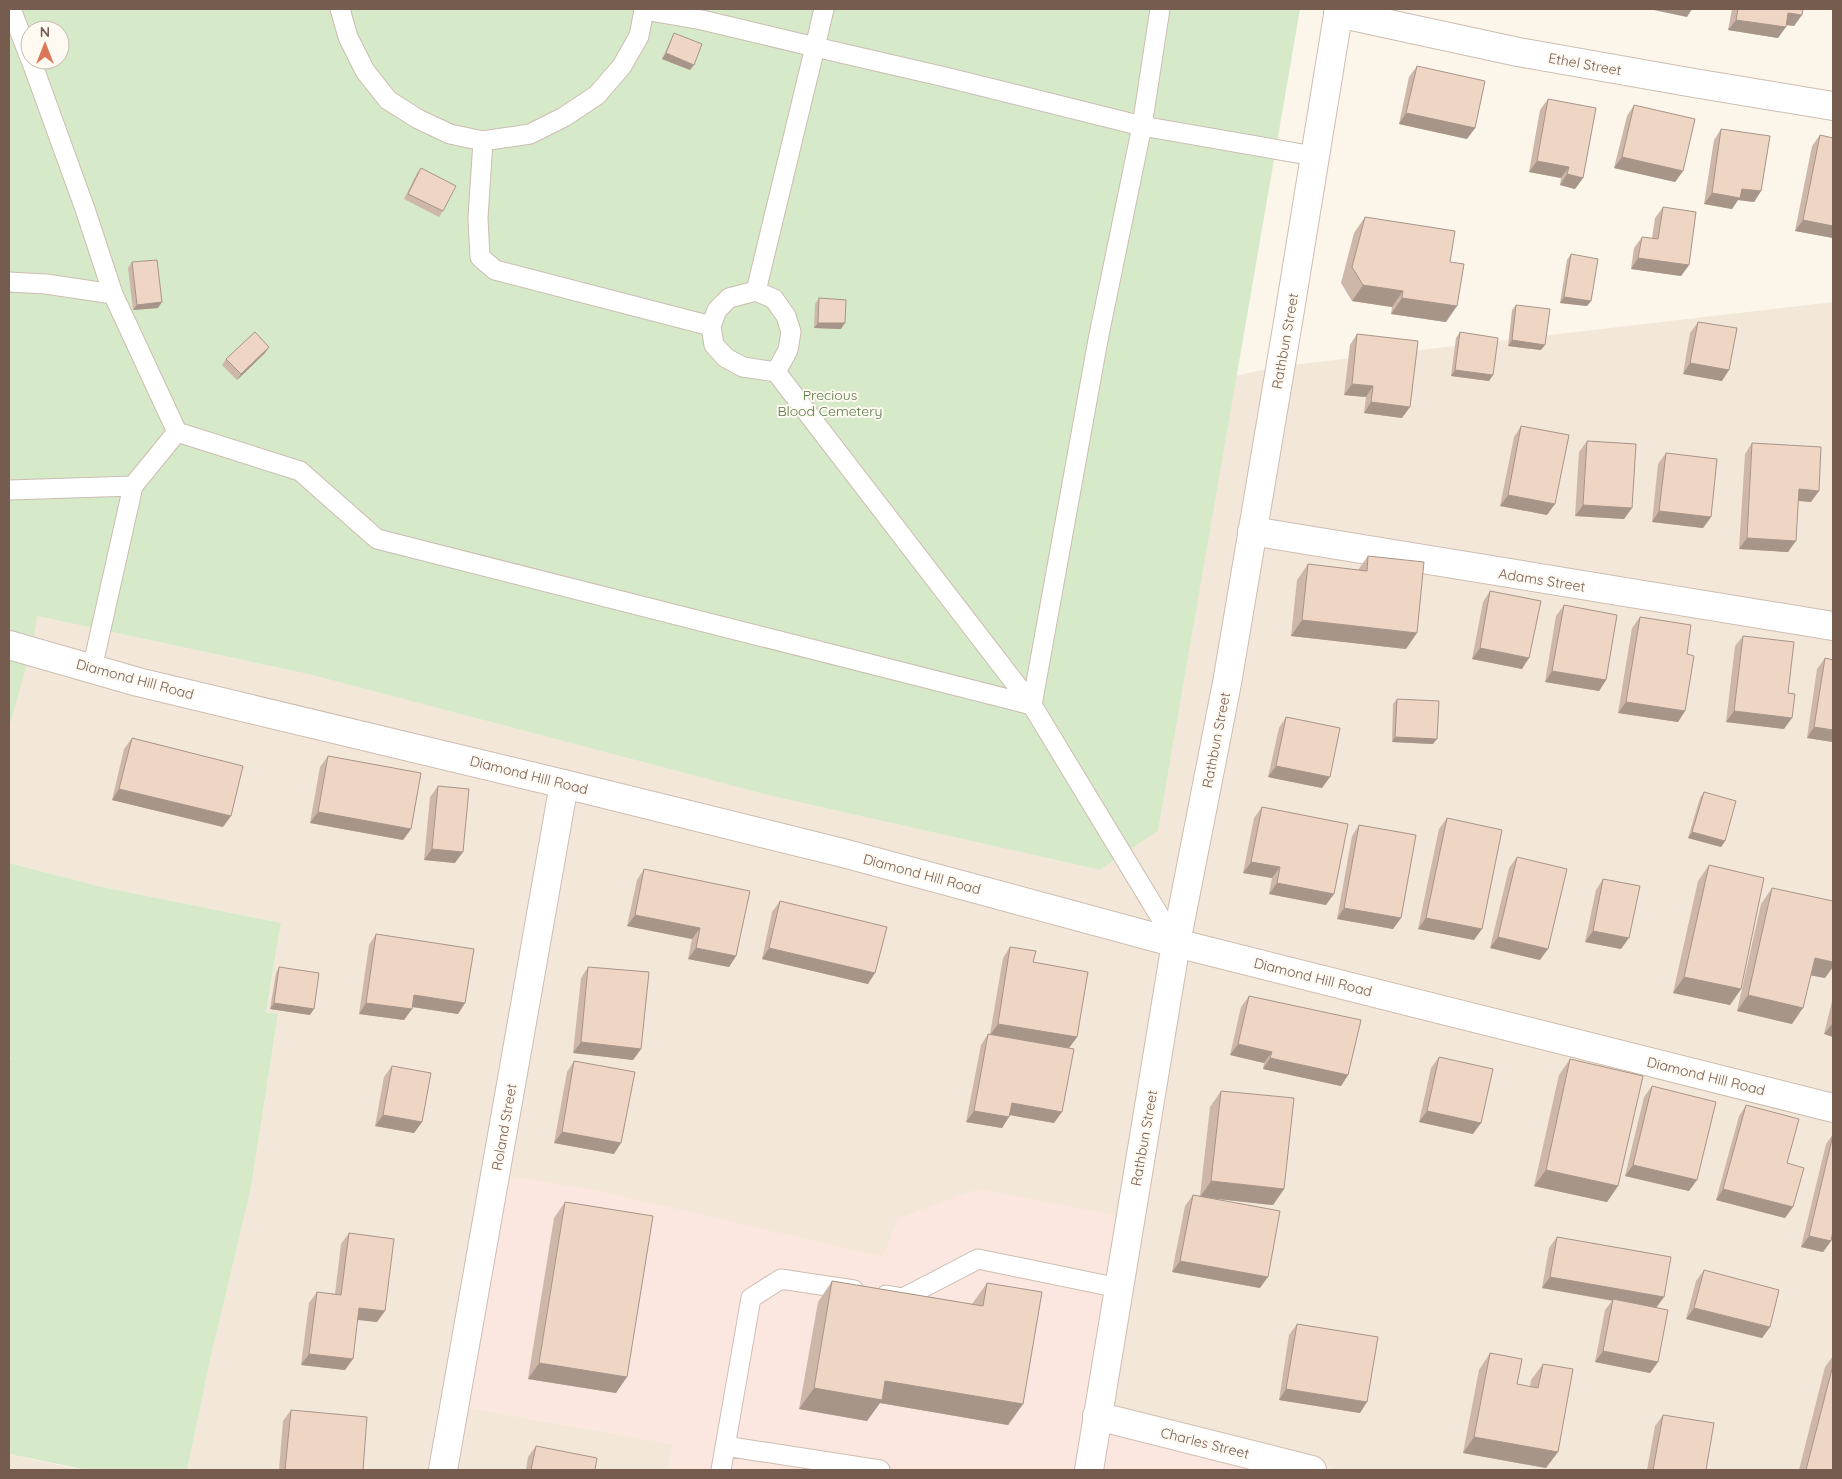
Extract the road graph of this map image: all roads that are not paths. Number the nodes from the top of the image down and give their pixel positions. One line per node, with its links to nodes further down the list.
1 (11, 9): 7 (lane)
2 (340, 9): 12 (lane)
3 (824, 9): 8 (lane)
4 (1160, 9): 11 (lane)
5 (644, 10): 8 (lane); 12 (lane)
6 (1338, 11): 10 (street, Ethel Street); 13 (street, Rathbun Street)
7 (20, 33)
8 (815, 48): 11 (lane); 15 (lane)
9 (34, 70): 16 (lane)
10 (1833, 106)
11 (1142, 126): 13 (lane); 26 (lane)
12 (483, 141): 17 (lane)
13 (1314, 156): 22 (street, Rathbun Street)
14 (9, 282): 16 (lane)
15 (756, 291): 17 (lane); 18 (lane)
16 (113, 294): 19 (lane)
17 (711, 326): 18 (lane)
18 (776, 372): 26 (lane)
19 (177, 432): 20 (lane); 26 (lane)
20 (133, 486): 21 (lane); 25 (lane)
21 (9, 490)
22 (1252, 531): 23 (street, Adams Street); 28 (street, Rathbun Street)
23 (1833, 626)
24 (9, 645): 25 (street, Diamond Hill Road)
25 (92, 668): 27 (street, Diamond Hill Road)
26 (1032, 705): 28 (lane)
27 (564, 784): 28 (street, Diamond Hill Road); 33 (street, Roland Street)
28 (1176, 942): 29 (street, Diamond Hill Road); 30 (street, Rathbun Street)
29 (1833, 1108)
30 (1119, 1288): 31 (street, Rathbun Street); 32 (lane)
31 (1098, 1416): 36 (street, Rathbun Street); 37 (street, Charles Street)
32 (725, 1446): 34 (lane); 35 (lane)
33 (442, 1470)
34 (721, 1470)
35 (880, 1470)
36 (1089, 1470)
37 (1312, 1470)

